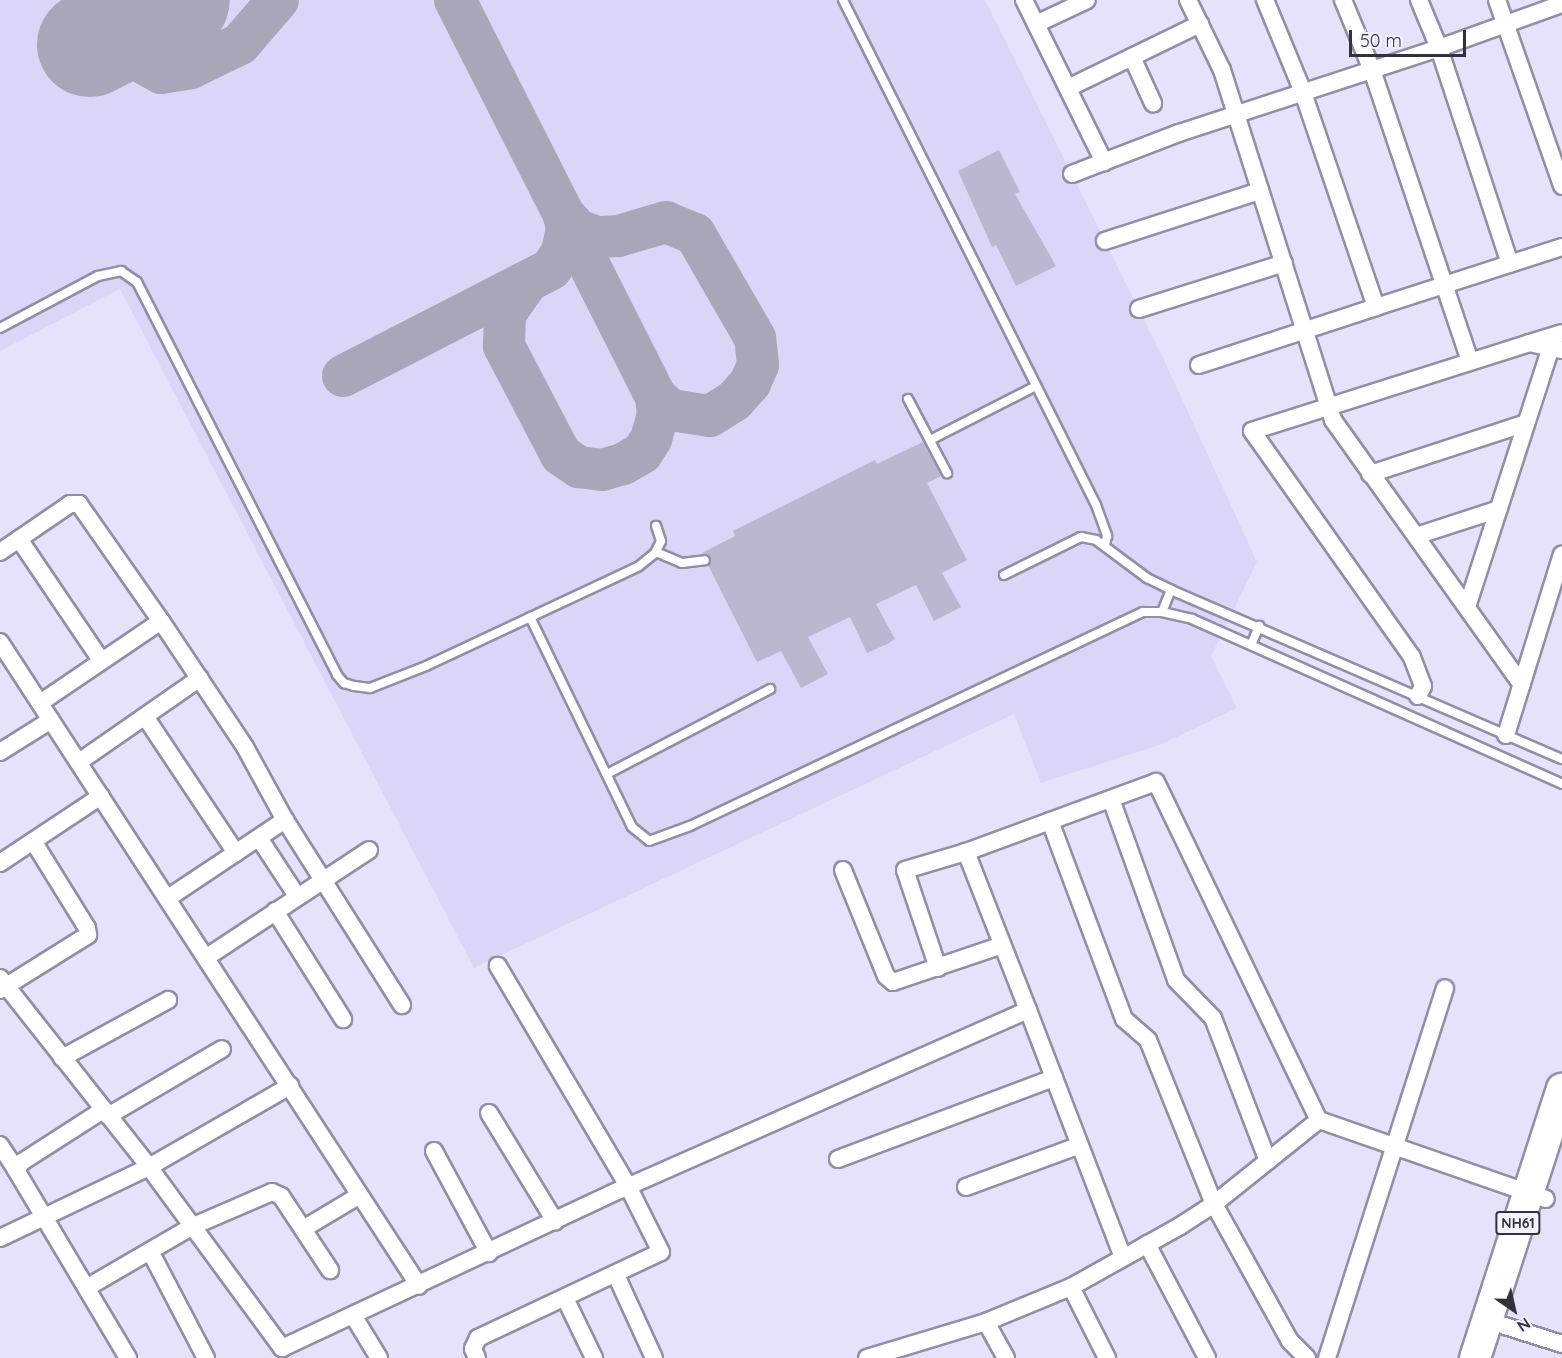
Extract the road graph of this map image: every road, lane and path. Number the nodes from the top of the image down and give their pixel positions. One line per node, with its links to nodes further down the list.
1 (843, 0): 36 (lane)
2 (1024, 0): 11 (street)
3 (1087, 0): 11 (street)
4 (1188, 0): 12 (street)
5 (1265, 0): 17 (street)
6 (1343, 0): 15 (street)
7 (1419, 0): 13 (street)
8 (1497, 0): 10 (street)
9 (1562, 4): 10 (street)
10 (1507, 22): 13 (street); 22 (street)
11 (1036, 24): 16 (street)
12 (1200, 24): 14 (street); 19 (street)
13 (1438, 48): 15 (street); 27 (street)
14 (1132, 57): 16 (street); 18 (street)
15 (1372, 70): 17 (street); 28 (street)
16 (1068, 88): 20 (street)
17 (1303, 92): 19 (street); 29 (street)
18 (1153, 103)
19 (1236, 117): 20 (street); 23 (street)
20 (1104, 162): 21 (street)
21 (1072, 174)
22 (1562, 186)
23 (1260, 191): 24 (street); 26 (street)
24 (1105, 241)
25 (1562, 247): 27 (street)
26 (1284, 263): 30 (street); 32 (street)
27 (1510, 264): 28 (street)
28 (1445, 285): 29 (street); 34 (street)
29 (1376, 307): 32 (street)
30 (1139, 309)
31 (0, 328): 56 (lane)
32 (1306, 330): 35 (street); 38 (street)
33 (1558, 343): 34 (street); 39 (street)
34 (1470, 361): 38 (street)
35 (1199, 364)
36 (1036, 386): 40 (lane); 47 (lane)
37 (908, 399): 40 (lane)
38 (1329, 406): 42 (street); 65 (street)
39 (1526, 423): 42 (street); 43 (street)
40 (930, 440): 41 (lane)
41 (947, 473)
42 (1370, 474): 45 (street)
43 (1499, 509): 45 (street); 54 (street)
44 (656, 526): 49 (lane)
45 (1416, 536): 54 (street)
46 (19, 539): 48 (street); 57 (street); 61 (street)
47 (1104, 545): 52 (lane); 53 (lane)
48 (0, 552)
49 (656, 552): 51 (lane); 56 (lane)
50 (1562, 554): 63 (street)
51 (705, 560)
52 (1004, 575)
53 (1171, 590): 55 (lane); 58 (lane)
54 (1467, 607): 63 (street)
55 (1162, 612): 60 (lane); 73 (lane)
56 (530, 617): 73 (lane)
57 (161, 621): 61 (street); 62 (street)
58 (1259, 626): 60 (lane); 65 (lane)
59 (0, 642): 66 (street)
60 (1251, 645): 74 (lane)
61 (101, 660): 66 (street)
62 (200, 678): 67 (street); 77 (street)
63 (1522, 685): 69 (street)
64 (770, 689): 73 (lane)
65 (1418, 696): 69 (lane)
66 (40, 703): 68 (street)
67 (146, 718): 72 (street); 83 (street)
68 (51, 720): 70 (street); 72 (street)
69 (1506, 735): 71 (lane)
70 (0, 752)
71 (1562, 759)
72 (79, 762): 75 (street)
73 (607, 774)
74 (1562, 784)
75 (101, 796): 80 (street); 88 (street)
76 (1111, 799): 78 (street); 107 (street); 114 (street)
77 (285, 820): 79 (street); 86 (street)
78 (1050, 821): 82 (street); 121 (street)
79 (259, 838): 83 (street); 87 (street)
80 (33, 841): 84 (street); 94 (street)
81 (369, 850): 86 (street)
82 (966, 852): 90 (street); 93 (street)
83 (236, 853): 88 (street)
84 (0, 863)
85 (843, 870): 93 (street)
86 (322, 879): 87 (street); 97 (street)
87 (297, 896): 89 (street)
88 (168, 898): 91 (street)
89 (275, 911): 91 (street); 99 (street)
90 (1002, 945): 93 (street); 98 (street)
91 (207, 957): 103 (street)
92 (498, 966): 117 (street)
93 (938, 968)
94 (2, 985): 101 (street)
95 (1445, 988): 110 (street)
96 (168, 1000): 101 (street)
97 (402, 1005)
98 (1028, 1010): 102 (street); 117 (street)
99 (343, 1019)
100 (222, 1049): 105 (street)
101 (62, 1058): 105 (street)
102 (1054, 1078): 109 (street); 113 (street)
103 (290, 1086): 115 (street); 119 (street)
104 (1562, 1089): 120 (highway, NH61)
105 (105, 1113): 115 (street); 116 (street)
106 (489, 1113): 123 (street)
107 (1319, 1120): 110 (street); 114 (street)
108 (0, 1145): 116 (street)
109 (1080, 1146): 118 (street); 130 (street)
110 (1395, 1146): 120 (street); 153 (street)
111 (1562, 1148): 120 (highway, NH61)
112 (434, 1151): 129 (street)
113 (838, 1159)
114 (1268, 1161): 121 (street)
115 (148, 1167): 122 (street); 124 (street)
116 (16, 1170): 122 (street)
117 (628, 1186): 123 (street); 132 (street)
118 (966, 1187)
119 (360, 1194): 125 (street); 133 (street)
120 (1537, 1196): 139 (highway, NH61); 154 (highway, NH61)
121 (1214, 1204): 127 (street); 152 (street)
122 (45, 1220): 126 (street); 134 (street)
123 (555, 1221): 129 (street)
124 (192, 1227): 125 (street); 128 (street); 141 (street)
125 (303, 1228): 131 (street)
126 (0, 1238)
127 (1147, 1244): 130 (street); 151 (street)
128 (150, 1251): 134 (street); 143 (street)
129 (489, 1252): 133 (street)
130 (1123, 1257): 135 (street)
131 (330, 1270)
132 (616, 1275): 136 (street); 147 (street)
133 (419, 1286): 137 (street)
134 (87, 1287): 142 (street)
135 (1071, 1287): 138 (street); 150 (street)
136 (565, 1298): 145 (street); 146 (street)
137 (354, 1317): 141 (street); 144 (street)
138 (986, 1322): 148 (street); 149 (street)
139 (1505, 1326): 140 (street); 155 (highway, NH61)
140 (1562, 1344)
141 (285, 1353)
142 (128, 1358)
143 (206, 1358)
144 (379, 1358)
145 (477, 1358)
146 (594, 1358)
147 (654, 1358)
148 (867, 1358)
149 (1006, 1358)
150 (1107, 1358)
151 (1207, 1358)
152 (1308, 1358)
153 (1327, 1358)
154 (1475, 1358)
155 (1495, 1358)

